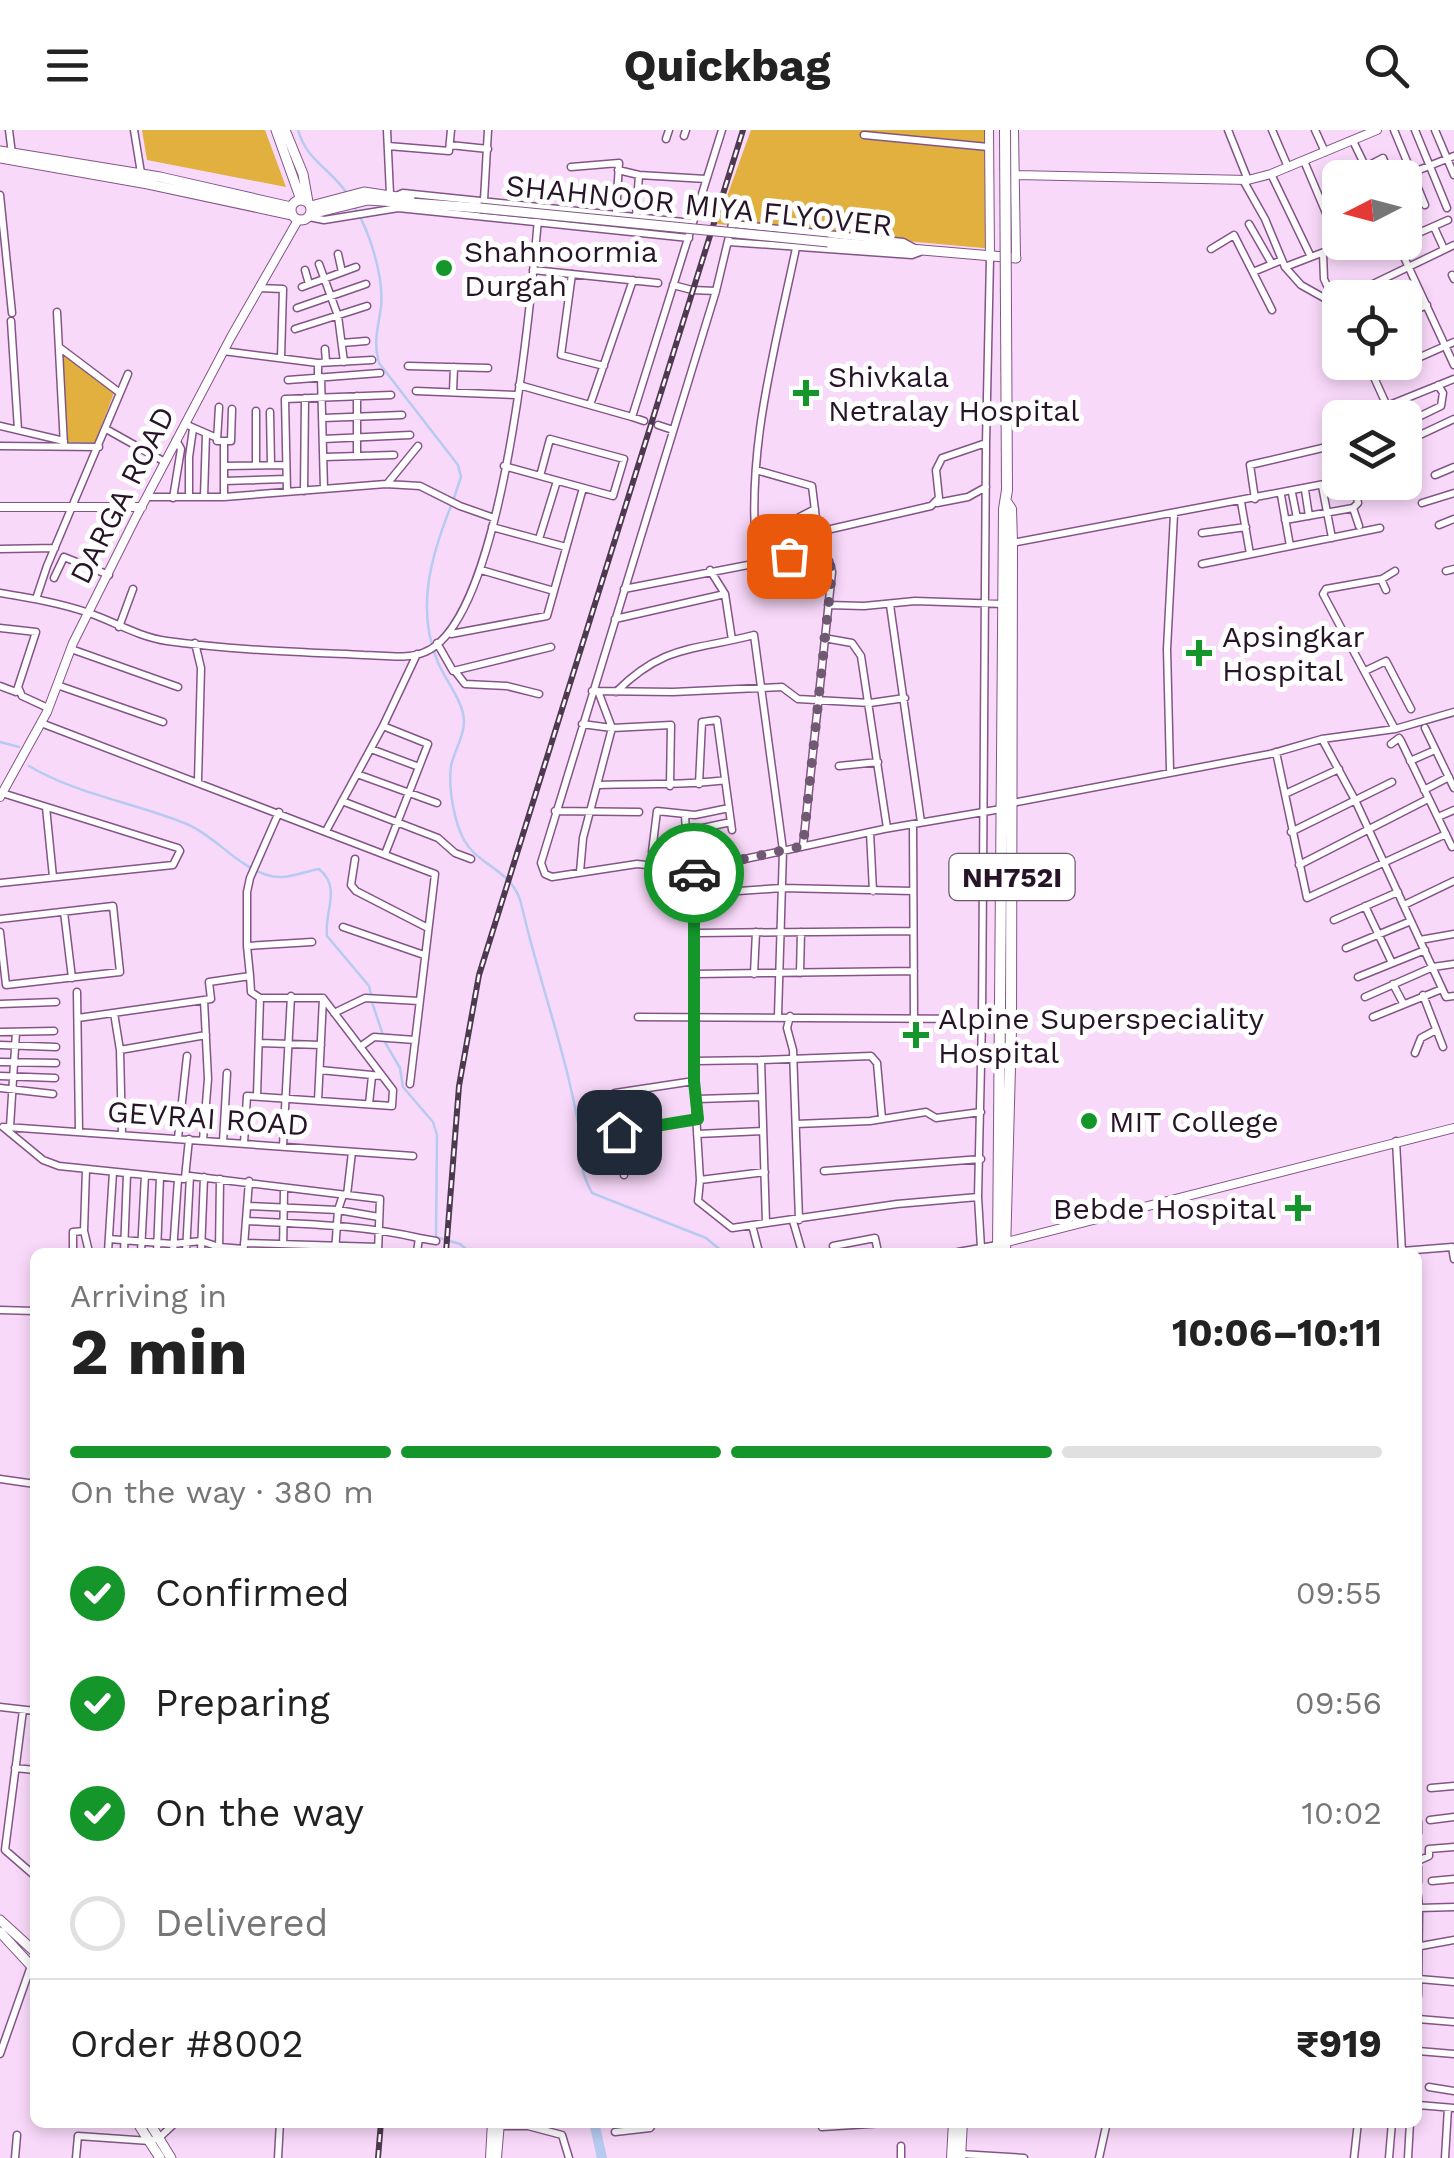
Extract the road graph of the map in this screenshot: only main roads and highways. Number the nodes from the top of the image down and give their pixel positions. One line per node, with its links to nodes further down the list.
1 (276, 130): 7 (main road)
2 (285, 130): 7 (main road)
3 (1005, 130): 11 (highway, NH752I, bridge)
4 (0, 150): 5 (main road)
5 (13, 157): 6 (main road); 9 (main road)
6 (0, 158)
7 (308, 208): 8 (main road, SHAHNOOR MIYA FLYOVER); 8 (main road, SHAHNOOR MIYA FLYOVER); 9 (main road); 9 (main road)
8 (472, 208): 10 (main road, SHAHNOOR MIYA FLYOVER, bridge)
9 (294, 214)
10 (1016, 258)
11 (1007, 503): 12 (highway, NH752I); 12 (highway, NH752I)
12 (1007, 806): 13 (highway, NH752I)
13 (1002, 1248)
14 (0, 1920): 16 (main road)
15 (0, 1932): 17 (main road)
16 (30, 1947)
17 (30, 1964)
18 (143, 2128): 22 (main road)
19 (151, 2128): 22 (main road)
20 (955, 2128): 23 (highway)
21 (961, 2128): 23 (highway)
22 (154, 2139): 24 (main road); 25 (main road)
23 (957, 2157)
24 (160, 2158)
25 (172, 2158)

